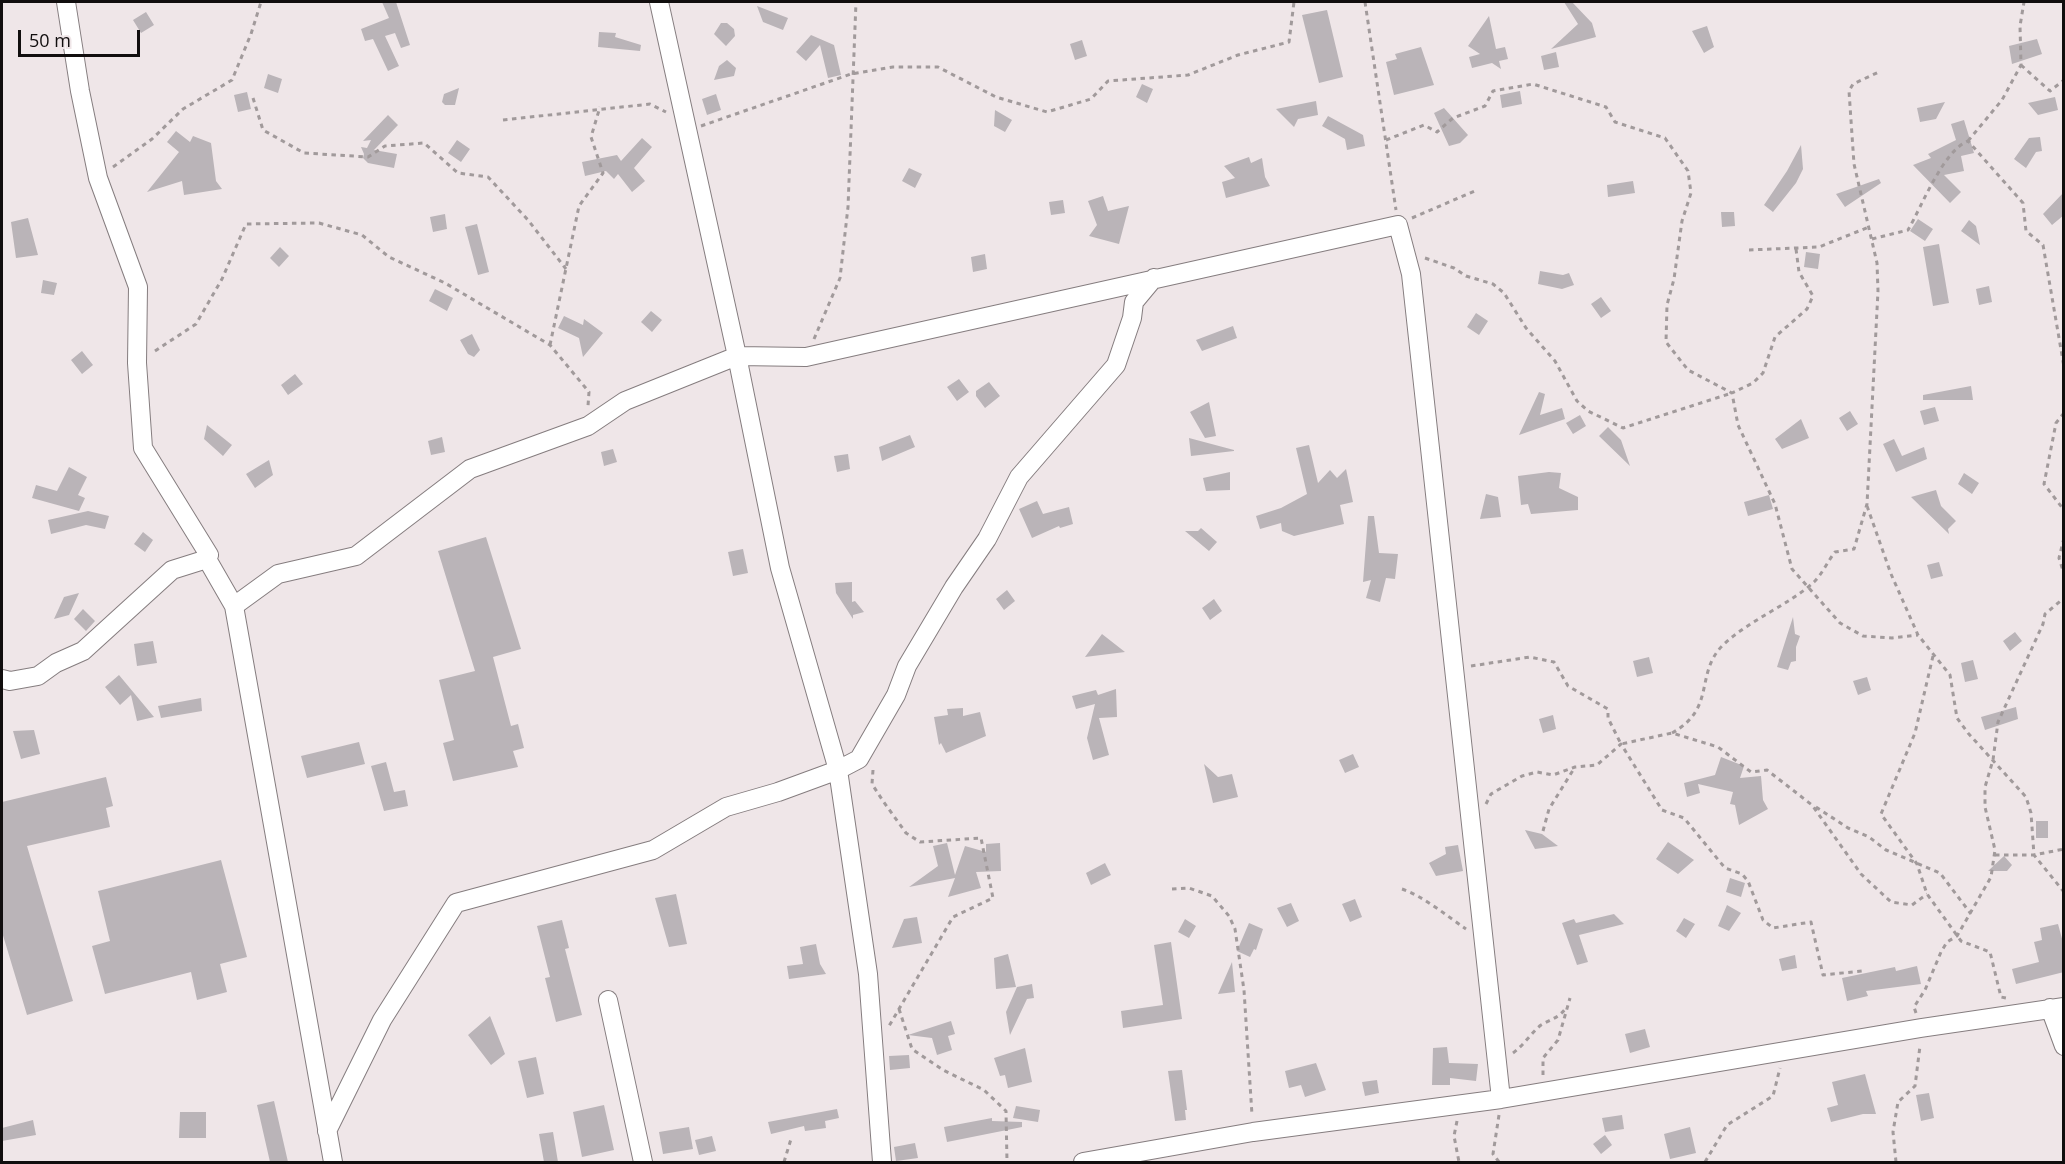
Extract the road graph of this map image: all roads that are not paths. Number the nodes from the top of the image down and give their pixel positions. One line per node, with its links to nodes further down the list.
1 (66, 2): 5 (street)
2 (659, 2): 4 (street)
3 (1154, 278): 4 (street); 8 (street); 12 (street)
4 (737, 356): 6 (street); 8 (street)
5 (207, 558): 6 (street); 7 (street)
6 (234, 606): 13 (street)
7 (2, 679)
8 (838, 770): 13 (street); 16 (street)
9 (608, 1000): 15 (street)
10 (2057, 1007): 11 (street); 12 (street)
11 (2064, 1046)
12 (1501, 1100): 17 (street)
13 (327, 1131): 14 (street)
14 (333, 1162)
15 (643, 1162)
16 (882, 1162)
17 (1083, 1162)

